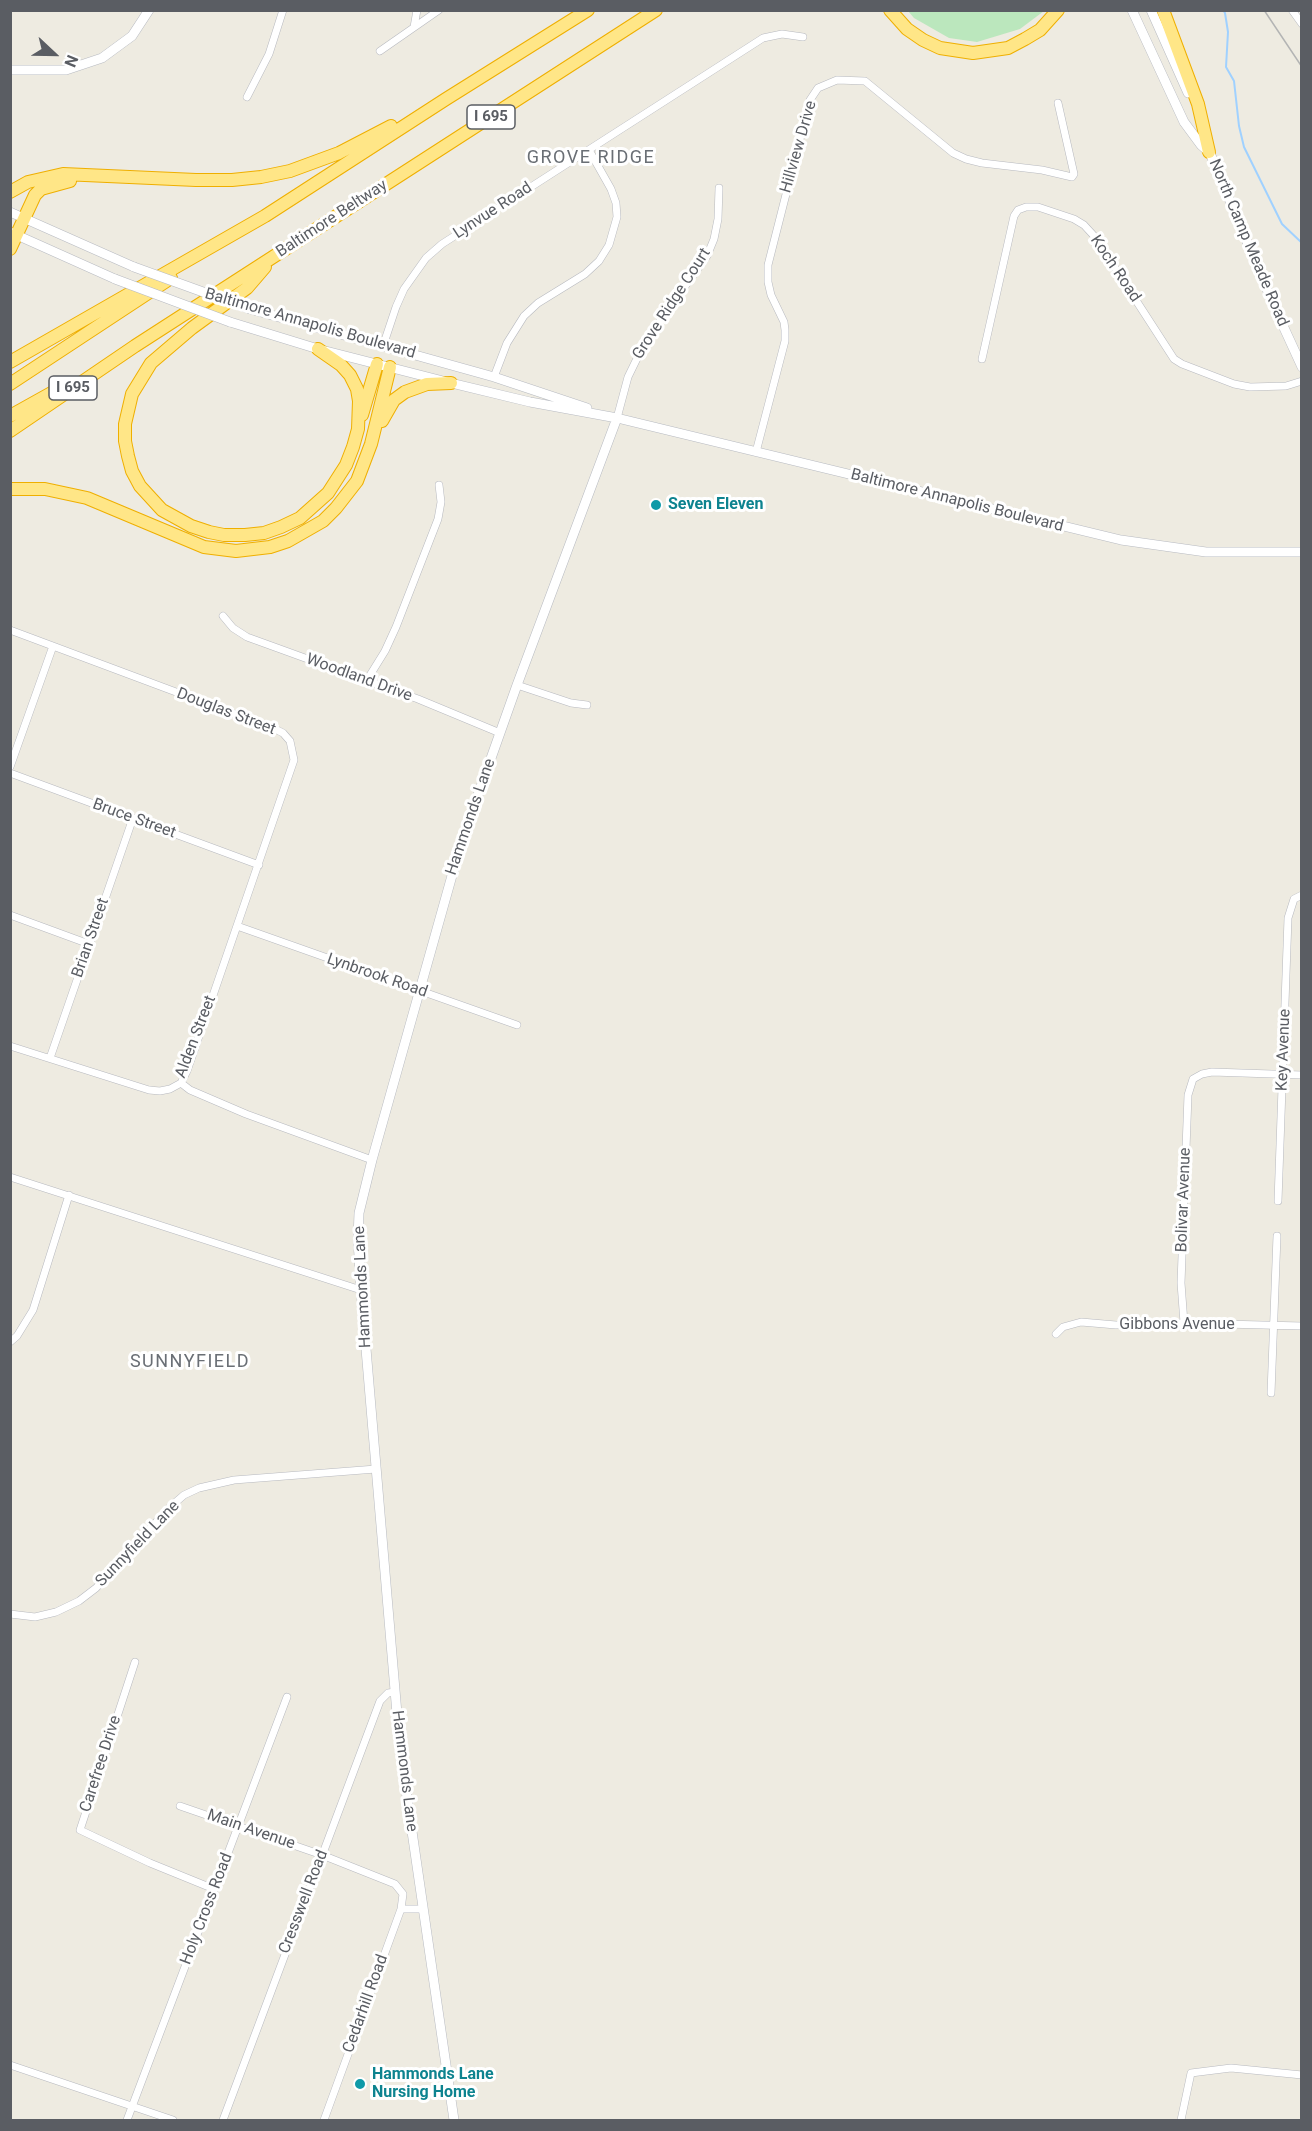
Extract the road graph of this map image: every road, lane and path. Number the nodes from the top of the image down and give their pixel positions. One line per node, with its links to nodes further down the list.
1 (149, 10): 17 (main road)
2 (283, 10): 18 (street)
3 (417, 10): 14 (street)
4 (439, 10): 14 (street)
5 (588, 10): 19 (highway, I 695)
6 (656, 10): 31 (highway, Baltimore Beltway / I 695)
7 (890, 10): 8 (highway)
8 (1058, 10)
9 (1132, 10): 22 (main road, North Camp Meade Road)
10 (1151, 10): 22 (main road, North Camp Meade Road)
11 (1163, 10): 22 (highway)
12 (1292, 10): 13 (street)
13 (1302, 24)
14 (414, 27): 16 (street)
15 (803, 37): 21 (street, Lynvue Road)
16 (380, 51)
17 (10, 70)
18 (247, 97)
19 (446, 99): 23 (highway); 27 (highway, I 695)
20 (1058, 103): 49 (street, Hillview Drive)
21 (589, 150): 33 (street, Lynvue Road); 40 (street)
22 (1209, 152): 39 (main road, North Camp Meade Road)
23 (107, 177): 25 (highway); 28 (highway)
24 (719, 188): 45 (street, Grove Ridge Court)
25 (10, 192)
26 (10, 212): 28 (main road, Baltimore Annapolis Boulevard)
27 (265, 216): 36 (highway, I 695); 43 (highway)
28 (24, 218): 29 (highway); 33 (main road, Baltimore Annapolis Boulevard, bridge)
29 (13, 234): 30 (highway); 34 (main road, Baltimore Annapolis Boulevard, bridge)
30 (10, 249)
31 (275, 256): 32 (highway, Baltimore Beltway / I 695); 46 (highway)
32 (135, 346): 44 (highway); 47 (highway, Baltimore Beltway / I 695)
33 (383, 346): 37 (main road); 38 (main road); 40 (main road, Baltimore Annapolis Boulevard)
34 (318, 349): 37 (main road, Baltimore Annapolis Boulevard); 46 (highway)
35 (982, 359): 41 (street, Koch Road)
36 (10, 362)
37 (377, 364): 38 (main road, Baltimore Annapolis Boulevard); 46 (highway)
38 (390, 367): 42 (main road, Baltimore Annapolis Boulevard); 48 (highway)
39 (1302, 367)
40 (494, 377): 45 (main road, Baltimore Annapolis Boulevard)
41 (1302, 381)
42 (451, 383): 45 (main road, Baltimore Annapolis Boulevard); 48 (highway)
43 (10, 384)
44 (10, 416)
45 (617, 418): 49 (main road, Baltimore Annapolis Boulevard); 57 (main road, Hammonds Lane)
46 (358, 429)
47 (10, 431)
48 (371, 444): 51 (highway)
49 (756, 452): 52 (main road, Baltimore Annapolis Boulevard)
50 (439, 485): 56 (street)
51 (10, 489)
52 (1302, 552)
53 (224, 616): 56 (street, Woodland Drive)
54 (10, 630): 55 (street, Douglas Street)
55 (53, 646): 60 (street); 63 (street, Douglas Street)
56 (366, 680): 59 (street, Woodland Drive)
57 (517, 686): 58 (street); 59 (main road, Hammonds Lane)
58 (587, 705)
59 (500, 733): 68 (main road, Hammonds Lane)
60 (10, 767)
61 (10, 773): 62 (street, Bruce Street)
62 (133, 818): 63 (street, Bruce Street); 67 (street, Brian Street)
63 (259, 865): 66 (street, Douglas Street)
64 (1302, 895): 72 (street, Key Avenue)
65 (10, 915): 67 (street)
66 (237, 926): 68 (street, Lynbrook Road); 74 (street, Alden Street)
67 (90, 944): 71 (street, Brian Street)
68 (419, 991): 69 (street, Lynbrook Road); 75 (main road, Hammonds Lane)
69 (516, 1025)
70 (10, 1046): 71 (street, Alden Street)
71 (50, 1058): 74 (street, Alden Street)
72 (1283, 1074): 73 (street); 78 (street, Key Avenue); 81 (street, Bolivar Avenue)
73 (1302, 1075)
74 (181, 1083): 75 (street)
75 (372, 1160): 80 (main road, Hammonds Lane)
76 (10, 1176): 77 (street)
77 (69, 1195): 80 (street); 85 (street)
78 (1278, 1201)
79 (1277, 1236): 82 (street)
80 (361, 1290): 87 (main road, Hammonds Lane)
81 (1184, 1323): 82 (street, Gibbons Avenue); 84 (street, Gibbons Avenue)
82 (1274, 1326): 83 (street, Gibbons Avenue); 86 (street)
83 (1302, 1326)
84 (1056, 1334)
85 (10, 1342)
86 (1271, 1393)
87 (376, 1469): 88 (street, Sunnyfield Lane); 90 (main road, Hammonds Lane)
88 (10, 1614)
89 (135, 1662): 95 (street, Carefree Drive)
90 (395, 1692): 94 (street, Cresswell Road); 97 (main road, Hammonds Lane)
91 (287, 1697): 93 (street, Holy Cross Road)
92 (180, 1806): 93 (street, Main Avenue)
93 (238, 1826): 94 (street, Main Avenue); 95 (street, Holy Cross Road)
94 (322, 1855): 96 (street, Main Avenue); 103 (street, Cresswell Road)
95 (214, 1889): 100 (street, Holy Cross Road)
96 (401, 1909): 97 (street); 104 (street, Cedarhill Road)
97 (423, 1910): 105 (main road, Hammonds Lane)
98 (10, 2065): 100 (street)
99 (1302, 2075): 106 (street)
100 (132, 2107): 101 (street, Holy Cross Road); 102 (street)
101 (127, 2121)
102 (173, 2121)
103 (223, 2121)
104 (324, 2121)
105 (454, 2121)
106 (1181, 2121)

